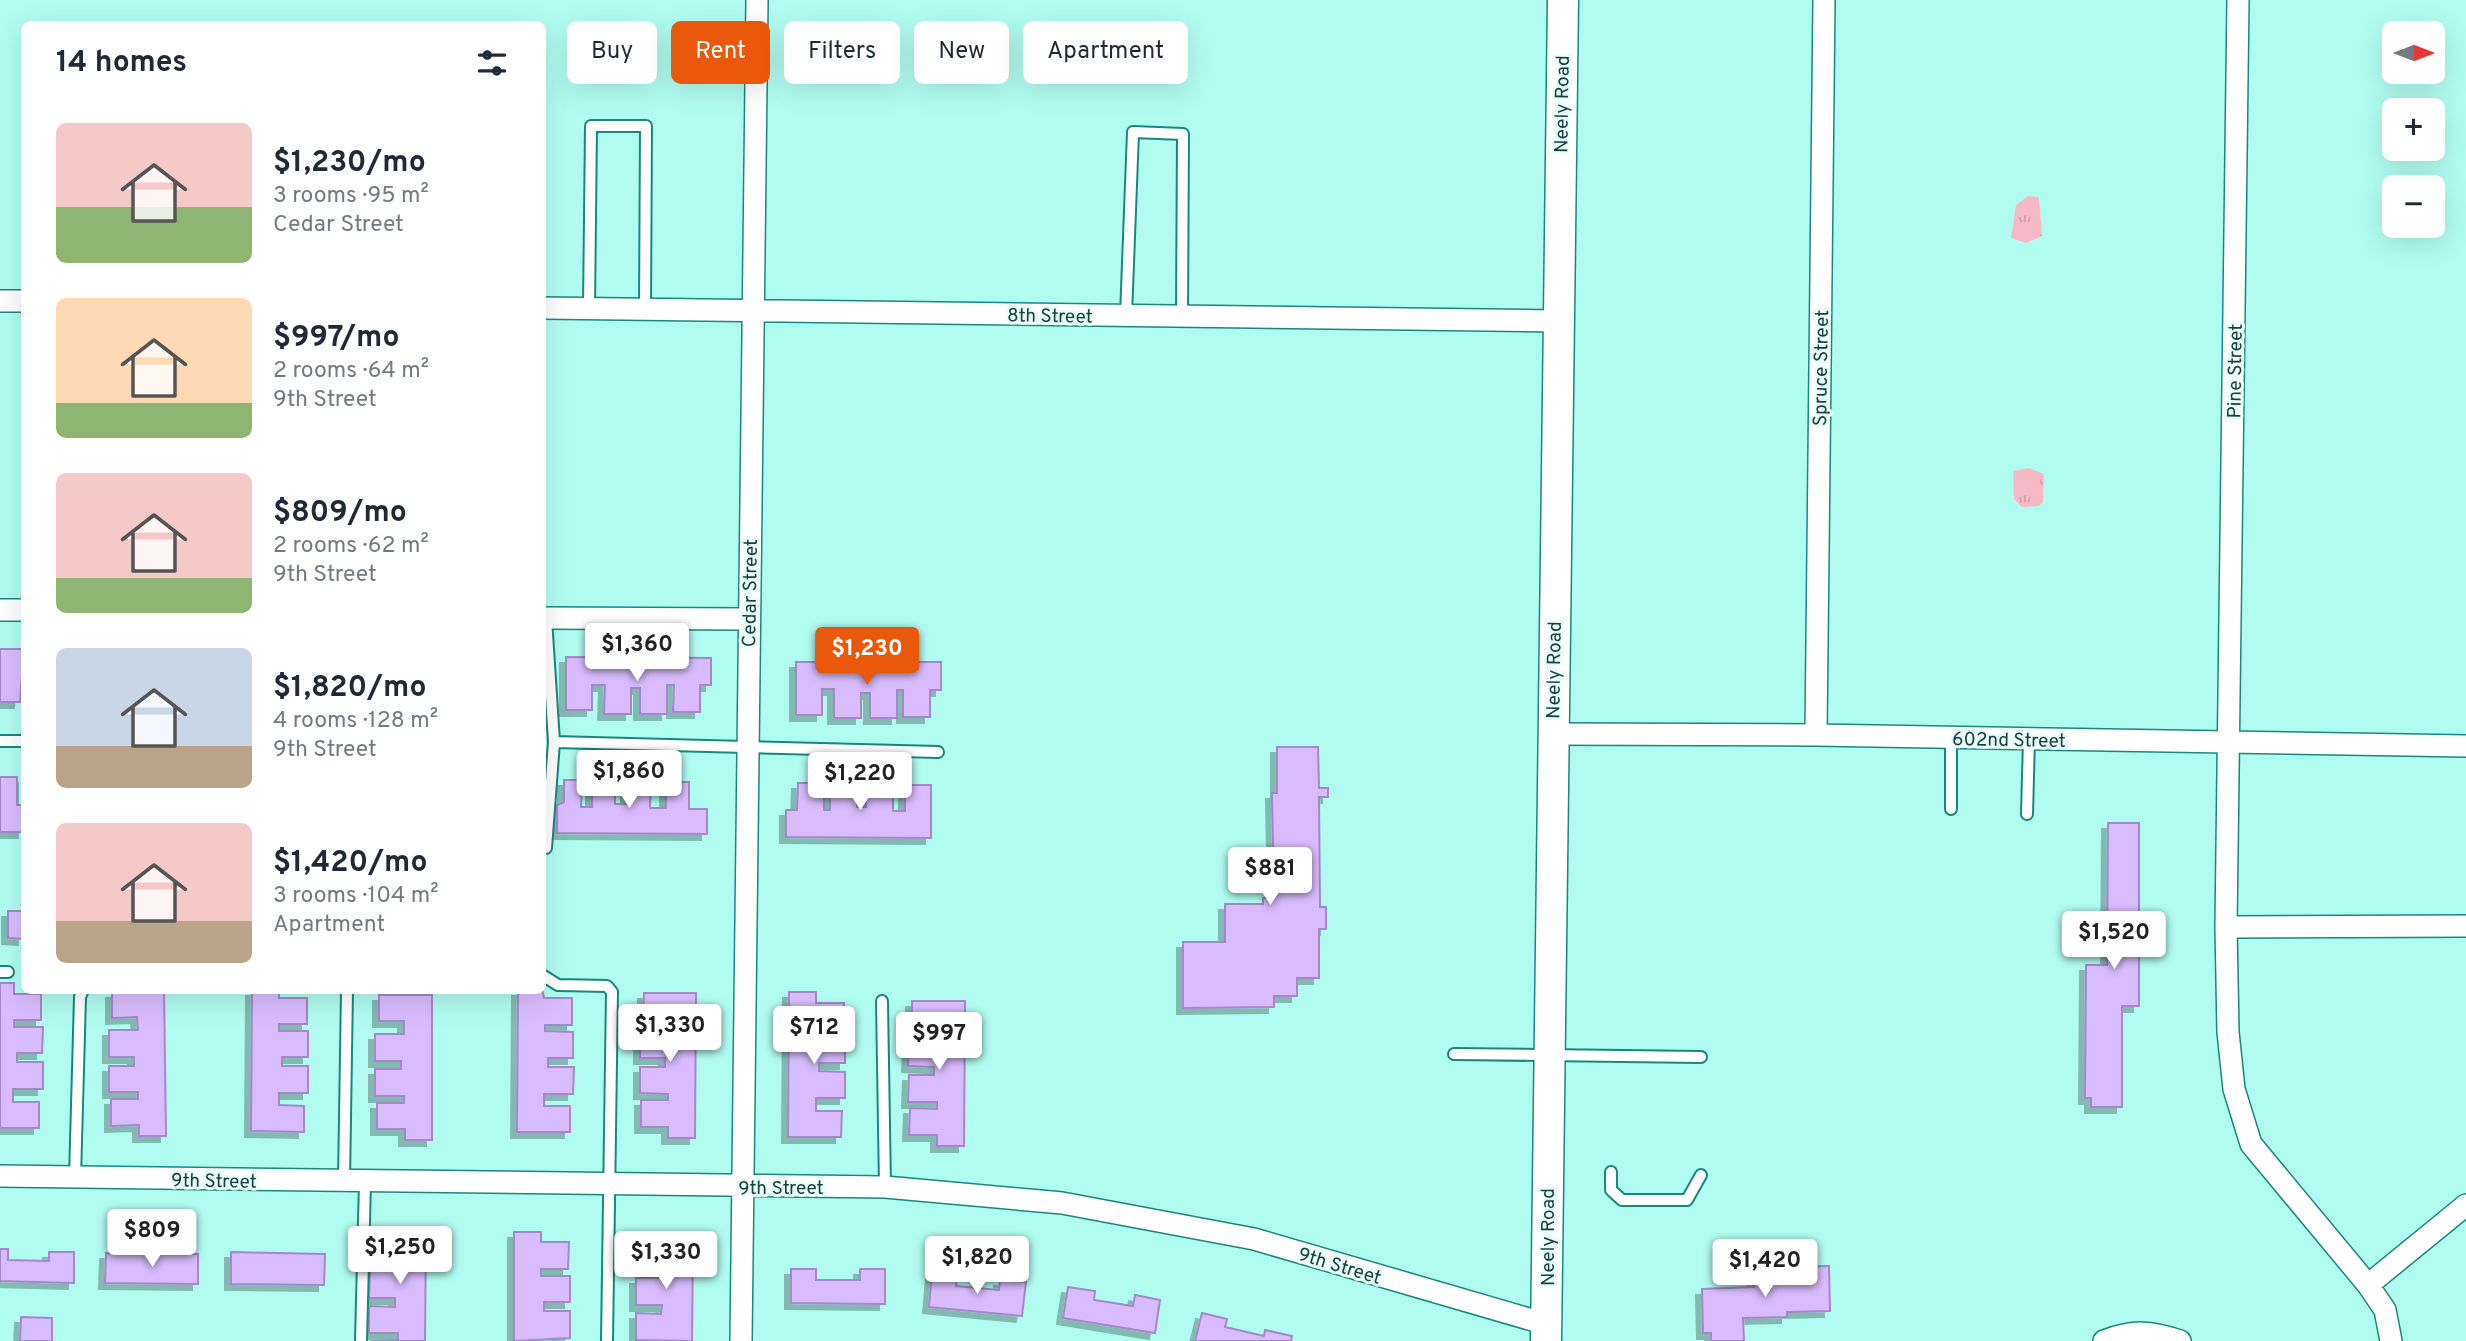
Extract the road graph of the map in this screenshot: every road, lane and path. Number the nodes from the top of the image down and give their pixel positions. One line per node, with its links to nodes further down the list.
1 (757, 0): 10 (street, Cedar Street)
2 (1563, 0): 13 (street, Neely Road)
3 (1824, 0): 20 (street, Spruce Street)
4 (2238, 0): 26 (street, Pine Street)
5 (0, 301): 6 (street)
6 (21, 301)
7 (546, 308): 8 (street, 8th Street)
8 (589, 309): 9 (street, 8th Street); 9 (lane)
9 (645, 309): 10 (street, 8th Street)
10 (752, 312): 12 (street, 8th Street); 17 (street, Cedar Street)
11 (1182, 315): 12 (street, 8th Street); 12 (lane); 13 (street, 8th Street)
12 (1126, 316)
13 (1557, 321): 19 (street, Neely Road)
14 (0, 610): 15 (street)
15 (21, 610)
16 (546, 618): 17 (street)
17 (748, 619): 28 (street, Cedar Street)
18 (546, 643): 25 (lane)
19 (1552, 734): 20 (street, 602nd Street); 40 (street, Neely Road)
20 (1816, 735): 21 (street, 602nd Street)
21 (1951, 738): 22 (street, 602nd Street); 30 (lane)
22 (2029, 739): 26 (street, 602nd Street); 31 (lane)
23 (0, 741): 24 (lane)
24 (21, 741)
25 (554, 742): 28 (lane); 32 (lane)
26 (2231, 743): 27 (street, 602nd Street); 34 (street, Pine Street)
27 (2466, 746)
28 (747, 749): 29 (lane); 48 (street, Cedar Street)
29 (938, 752)
30 (1951, 810)
31 (2028, 814)
32 (546, 848)
33 (2466, 926): 34 (street)
34 (2226, 927): 51 (street, Pine Street)
35 (546, 978): 47 (lane)
36 (81, 994): 45 (lane)
37 (347, 994): 46 (lane)
38 (882, 1001): 49 (lane)
39 (1454, 1054): 40 (lane)
40 (1549, 1055): 41 (lane); 52 (street, Neely Road)
41 (1701, 1057)
42 (1611, 1172): 43 (lane)
43 (1702, 1175)
44 (0, 1177): 45 (street, 9th Street)
45 (75, 1178): 46 (street, 9th Street)
46 (354, 1182): 47 (street, 9th Street); 53 (lane)
47 (608, 1185): 48 (street, 9th Street); 54 (lane)
48 (742, 1187): 49 (street, 9th Street); 55 (street, Cedar Street)
49 (885, 1187): 52 (street, 9th Street)
50 (2466, 1205): 51 (street)
51 (2368, 1286): 58 (street, Pine Street)
52 (1546, 1333)
53 (361, 1341)
54 (607, 1341)
55 (740, 1341)
56 (2104, 1341): 57 (street)
57 (2180, 1341)
58 (2391, 1341)

